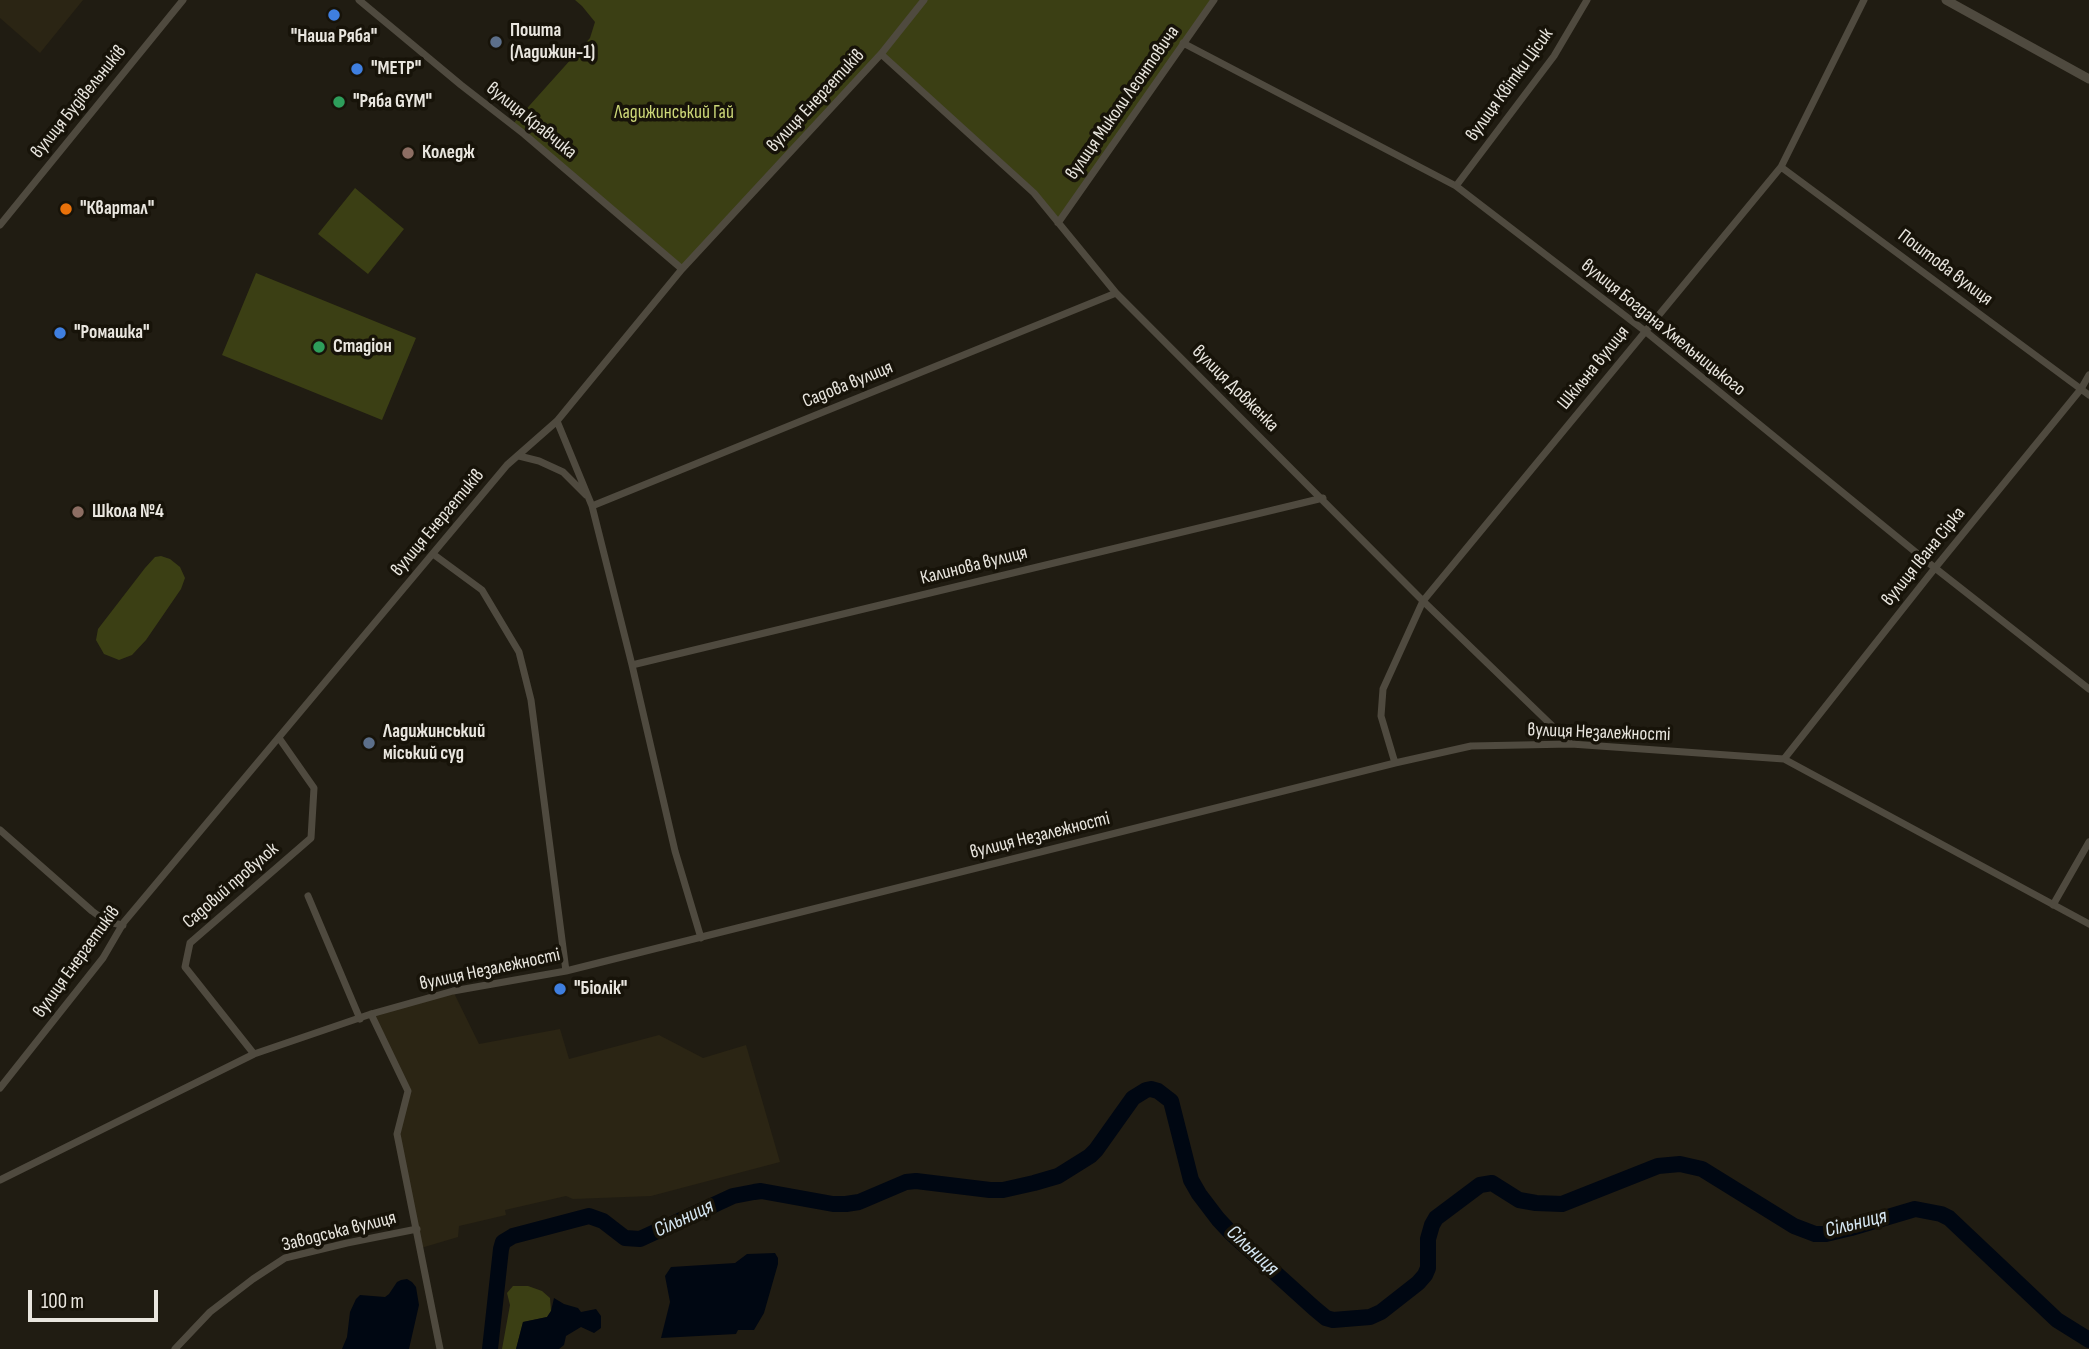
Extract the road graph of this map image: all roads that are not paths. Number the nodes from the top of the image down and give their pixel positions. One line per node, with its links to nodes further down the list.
1 (183, 0): 14 (street, вулиця Будівельників)
2 (359, 0): 15 (street, вулиця Кравчика)
3 (924, 0): 9 (street, вулиця Енергетиків)
4 (1214, 0): 8 (street, вулиця Миколи Леонтовича)
5 (1587, 0): 12 (street, вулиця Квітки Цісик)
6 (1864, 0): 11 (street, Шкільна вулиця)
7 (1946, 0): 10 (street)
8 (1183, 43): 12 (street, вулиця Богдана Хмельницького); 13 (street, вулиця Миколи Леонтовича)
9 (881, 54): 13 (street, вулиця Довженка); 15 (street, вулиця Енергетиків)
10 (2089, 79)
11 (1782, 167): 17 (street, Шкільна вулиця); 19 (street, Поштова вулиця)
12 (1456, 186): 17 (street, вулиця Богдана Хмельницького)
13 (1058, 223): 16 (street, вулиця Довженка)
14 (0, 225)
15 (682, 269): 21 (street, вулиця Енергетиків)
16 (1116, 293): 24 (street, вулиця Довженка); 25 (street, Садова вулиця)
17 (1645, 331): 27 (street, вулиця Богдана Хмельницького); 28 (street, Шкільна вулиця)
18 (2089, 375): 19 (street, вулиця Івана Сірка)
19 (2081, 389): 20 (street, Поштова вулиця); 27 (street, вулиця Івана Сірка)
20 (2089, 395)
21 (557, 421): 22 (street, вулиця Енергетиків); 23 (street)
22 (519, 456): 23 (street); 26 (street, вулиця Енергетиків)
23 (588, 497): 25 (street)
24 (1323, 498): 28 (street, вулиця Довженка); 29 (street, Калинова вулиця)
25 (592, 506): 29 (street)
26 (433, 554): 31 (street, вулиця Енергетиків); 42 (street)
27 (1934, 568): 30 (street, вулиця Богдана Хмельницького); 33 (street, вулиця Івана Сірка)
28 (1423, 601): 32 (street, вулиця Довженка); 34 (street, Шкільна вулиця)
29 (632, 665): 41 (street)
30 (2089, 689)
31 (279, 738): 40 (street, вулиця Енергетиків); 45 (street, Садовий провулок)
32 (1572, 744): 33 (street, вулиця Незалежності); 34 (street, вулиця Незалежності)
33 (1784, 759): 38 (street, вулиця Незалежності)
34 (1395, 763): 41 (street, вулиця Незалежності)
35 (1, 833): 40 (street)
36 (2089, 842): 38 (street)
37 (308, 896): 44 (street)
38 (2053, 905): 39 (street, вулиця Незалежності)
39 (2089, 924)
40 (123, 925): 46 (street, вулиця Енергетиків)
41 (701, 938): 42 (street, вулиця Незалежності)
42 (566, 971): 43 (street, вулиця Незалежності)
43 (371, 1014): 44 (street, вулиця Незалежності); 48 (street)
44 (360, 1019): 45 (street, вулиця Незалежності)
45 (254, 1054): 47 (street, вулиця Незалежності)
46 (0, 1088)
47 (0, 1180)
48 (417, 1229): 49 (street, Заводська вулиця); 50 (street)
49 (175, 1349)
50 (440, 1349)

